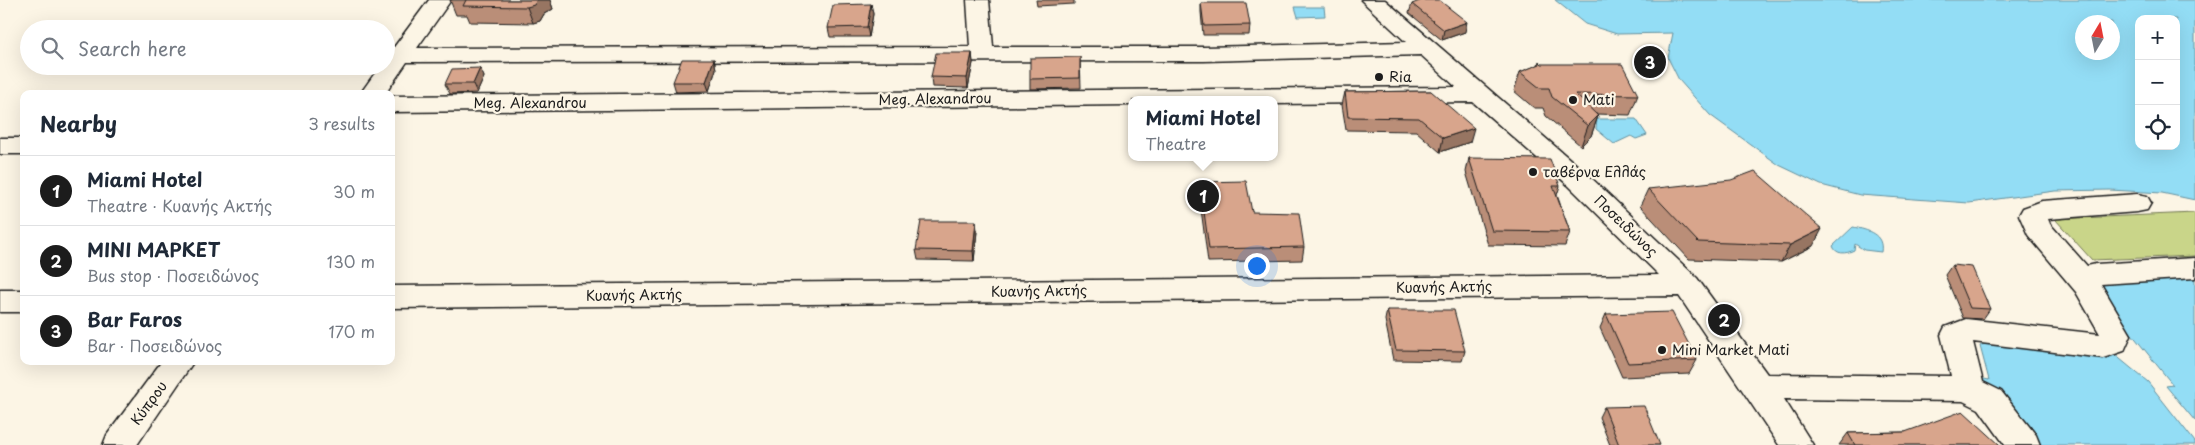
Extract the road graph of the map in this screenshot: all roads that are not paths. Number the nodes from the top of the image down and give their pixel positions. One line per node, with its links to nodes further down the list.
1 (440, 0): 6 (street)
2 (978, 0): 5 (street)
3 (1372, 0): 4 (street, Ποσειδώνος)
4 (1426, 48): 5 (street); 10 (street, Ποσειδώνος)
5 (982, 54): 6 (street)
6 (400, 55): 7 (street)
7 (395, 62)
8 (386, 75): 9 (street)
9 (375, 90)
10 (1479, 94): 11 (street, Meg. Alexandrou); 18 (street, Ποσειδώνος)
11 (1261, 96)
12 (1128, 97): 13 (street, Meg. Alexandrou)
13 (395, 104)
14 (0, 146): 15 (street)
15 (20, 146)
16 (2138, 203): 19 (street)
17 (2195, 268): 19 (street)
18 (1686, 285): 20 (street, Κυανής Ακτής); 24 (street, Ποσειδώνος)
19 (2086, 285): 25 (street)
20 (395, 297)
21 (0, 301): 22 (street)
22 (20, 301)
23 (177, 365): 26 (street, Κύπρου)
24 (1758, 386): 25 (street); 27 (street, Ποσειδώνος)
25 (1967, 389): 28 (street)
26 (119, 445)
27 (1797, 445)
28 (2024, 445)

